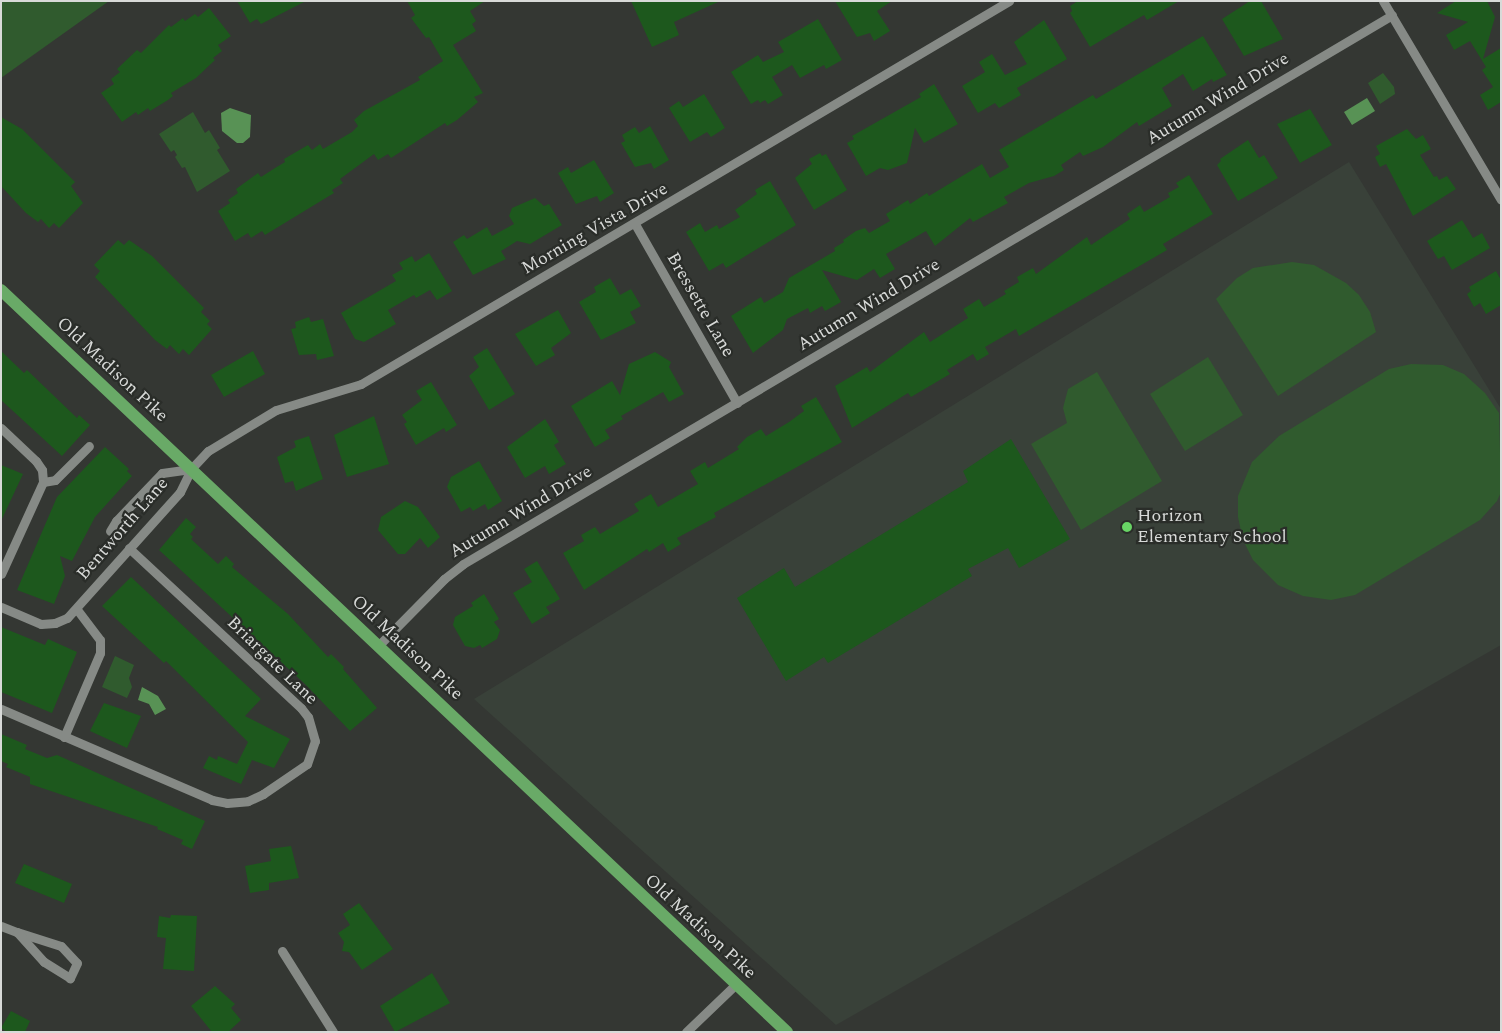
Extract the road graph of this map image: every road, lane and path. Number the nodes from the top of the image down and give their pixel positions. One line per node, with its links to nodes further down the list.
1 (1009, 1): 5 (street, Morning Vista Drive)
2 (1384, 1): 3 (street)
3 (1392, 15): 4 (street); 7 (street, Autumn Wind Drive)
4 (1501, 200)
5 (635, 224): 7 (street, Bressette Lane); 10 (street, Morning Vista Drive)
6 (1, 290): 10 (main road, Old Madison Pike)
7 (736, 403): 17 (street, Autumn Wind Drive)
8 (1, 428): 11 (street)
9 (89, 446): 11 (street)
10 (192, 469): 12 (street); 13 (street, Bentworth Lane); 17 (main road, Old Madison Pike)
11 (43, 482): 14 (street)
12 (110, 531)
13 (129, 548): 16 (street, Bentworth Lane); 19 (street, Briargate Lane)
14 (1, 574)
15 (1, 607): 16 (street, Bentworth Lane)
16 (77, 609): 19 (street)
17 (379, 645): 23 (main road, Old Madison Pike)
18 (1, 709): 19 (street, Briargate Lane)
19 (64, 737)
20 (1, 926): 21 (street)
21 (17, 932): 21 (street)
22 (282, 951): 24 (street)
23 (736, 984): 25 (street); 26 (main road, Old Madison Pike)
24 (333, 1032)
25 (686, 1032)
26 (787, 1032)

